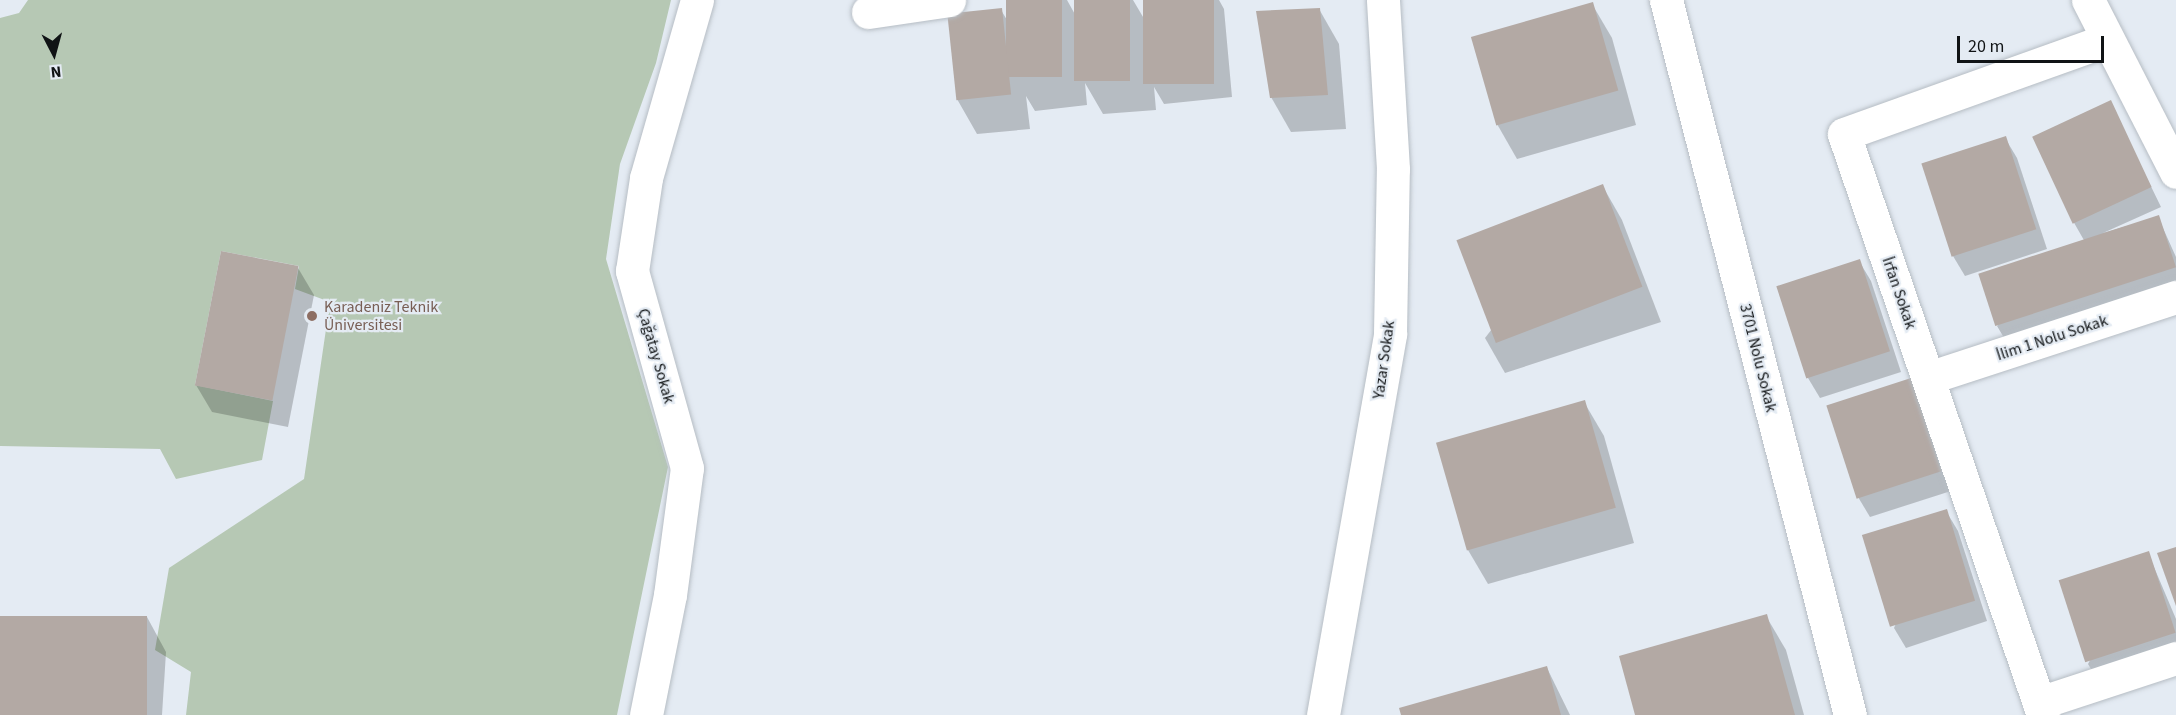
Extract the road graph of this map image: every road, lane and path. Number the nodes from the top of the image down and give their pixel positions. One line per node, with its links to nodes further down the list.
1 (697, 0): 13 (street, Çağatay Sokak)
2 (949, 0): 6 (street)
3 (1383, 0): 14 (street, Yazar Sokak)
4 (1665, 0): 15 (street, 3701 Nolu Sokak)
5 (2088, 0): 7 (street)
6 (868, 12)
7 (2106, 39): 8 (street); 10 (street, İrfan Sokak)
8 (2176, 172)
9 (2176, 297): 10 (street, İlim 1 Nolu Sokak)
10 (1928, 378): 12 (street, İrfan Sokak)
11 (2176, 658): 12 (street)
12 (2041, 709)
13 (646, 715)
14 (1323, 715)
15 (1850, 715)

